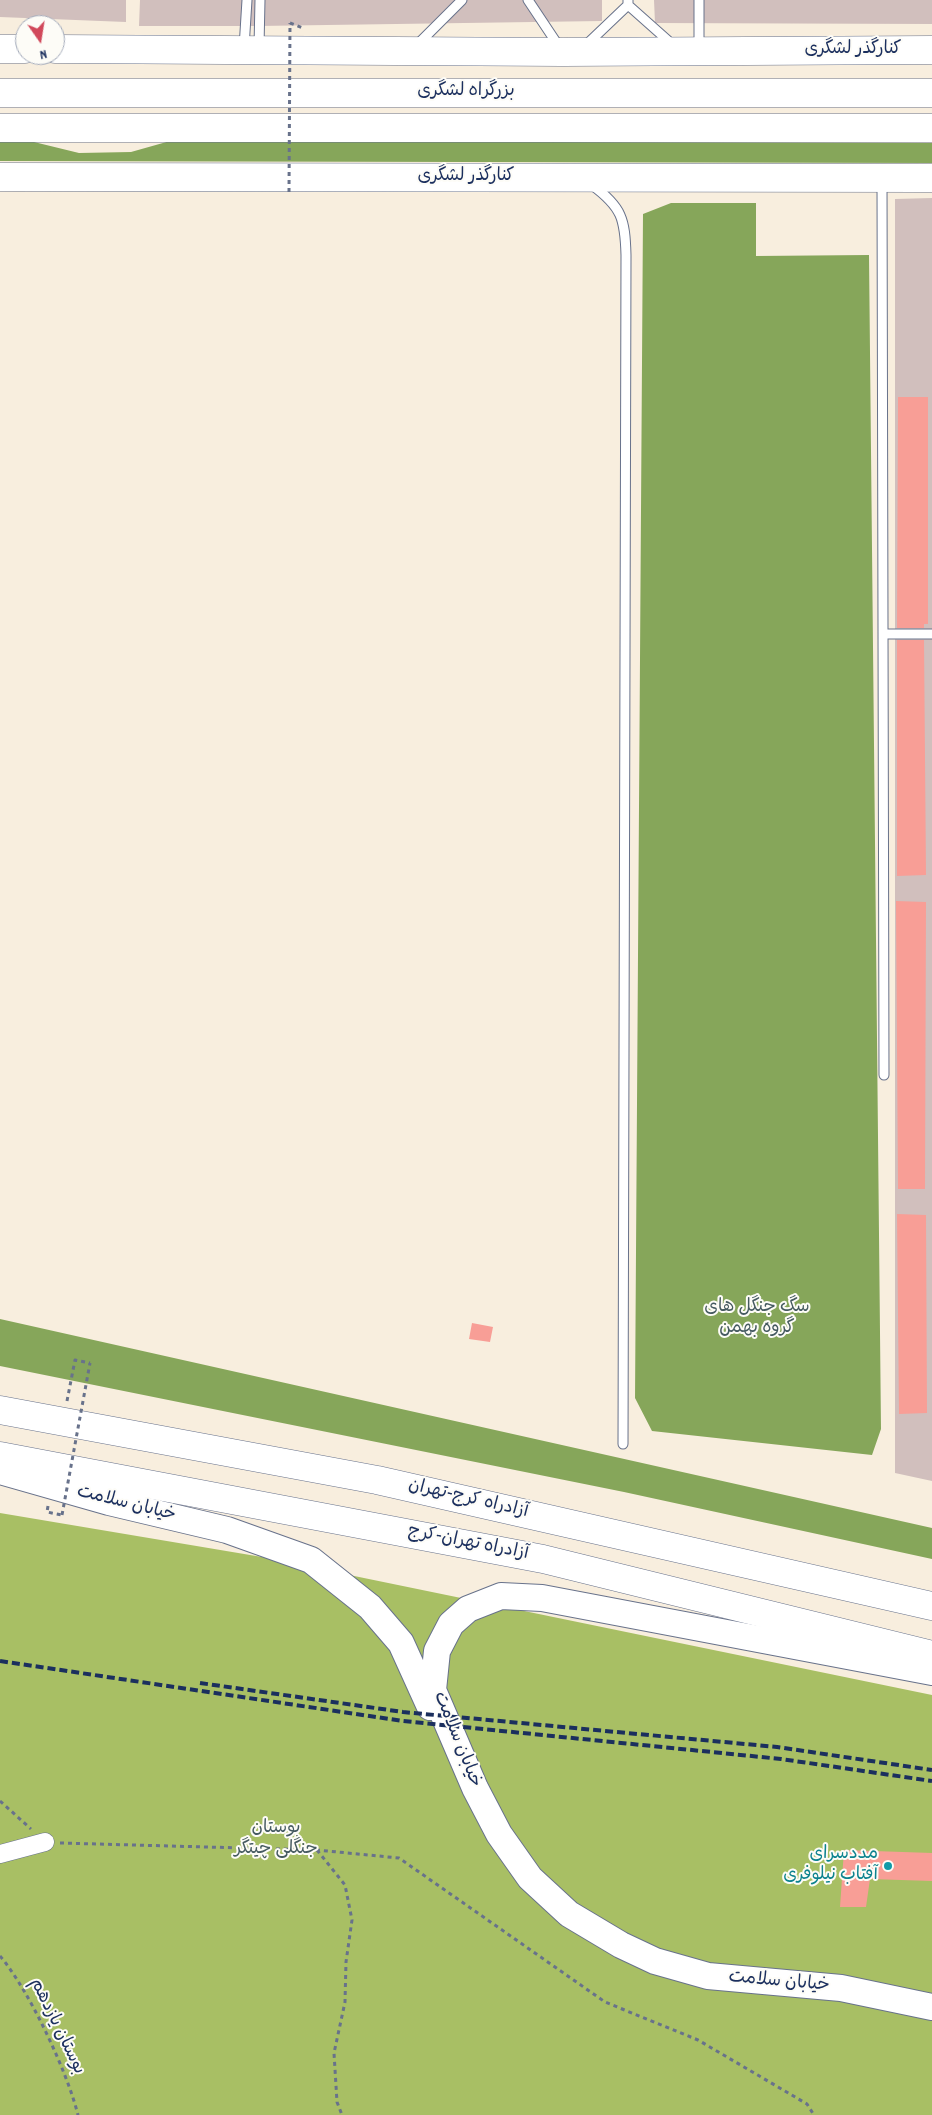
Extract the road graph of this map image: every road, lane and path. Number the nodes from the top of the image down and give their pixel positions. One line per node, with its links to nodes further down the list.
1 (247, 0): 11 (lane)
2 (260, 0): 11 (lane)
3 (462, 0): 12 (lane)
4 (528, 0): 15 (lane)
5 (699, 0): 14 (lane)
6 (628, 2): 14 (lane); 15 (lane)
7 (306, 29): 24 (path, bridge)
8 (0, 49): 9 (main road)
9 (15, 49)
10 (65, 49): 11 (main road, کنارگذر لشگری)
11 (252, 50): 12 (main road, کنارگذر لشگری)
12 (412, 50): 15 (main road, کنارگذر لشگری)
13 (932, 50): 14 (main road, کنارگذر لشگری)
14 (690, 51): 15 (main road, کنارگذر لشگری)
15 (571, 52)
16 (0, 93): 17 (main road, بزرگراه لشگری)
17 (932, 93)
18 (0, 128): 19 (main road, بزرگراه لشگری)
19 (932, 128)
20 (0, 177): 21 (main road, کنارگذر لشگری)
21 (582, 178): 22 (main road, کنارگذر لشگری); 30 (lane)
22 (882, 178): 23 (main road, کنارگذر لشگری); 25 (lane)
23 (932, 178)
24 (289, 192)
25 (883, 634): 26 (lane); 27 (lane)
26 (932, 634)
27 (884, 1076)
28 (0, 1410): 29 (main road, آزادراه کرج-تهران)
29 (63, 1422): 33 (path, bridge); 34 (main road, آزادراه کرج-تهران)
30 (623, 1444)
31 (0, 1456): 35 (main road, آزادراه تهران-کرج)
32 (0, 1471): 42 (main road, خیابان سلامت)
33 (47, 1512)
34 (932, 1606)
35 (932, 1655)
36 (932, 1672): 42 (main road, خیابان سلامت)
37 (0, 1801): 38 (path)
38 (45, 1842): 39 (path); 40 (street)
39 (317, 1850): 46 (path); 47 (path)
40 (0, 1854)
41 (0, 1956): 45 (path, بوستان یازدهم)
42 (839, 1996): 43 (main road, خیابان سلامت); 44 (main road, خیابان سلامت)
43 (932, 2007)
44 (932, 2020)
45 (78, 2115)
46 (342, 2115)
47 (814, 2115)

